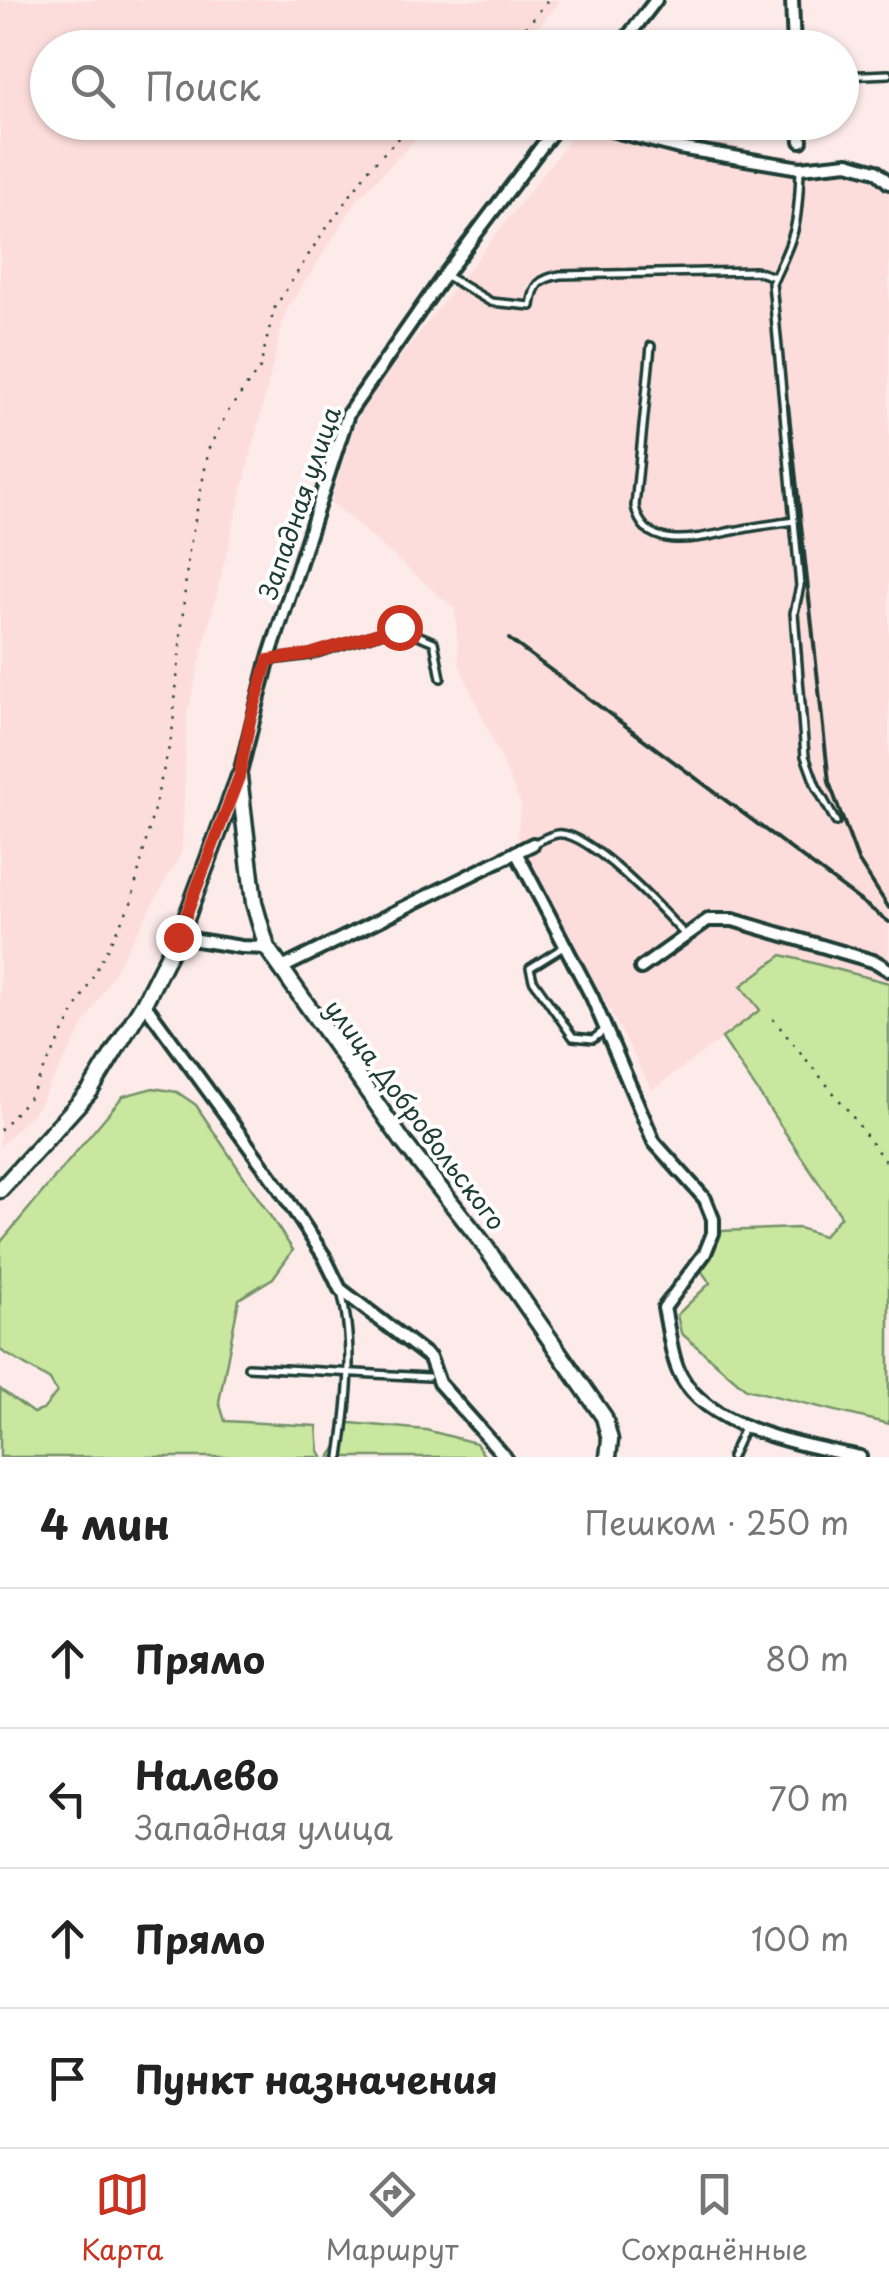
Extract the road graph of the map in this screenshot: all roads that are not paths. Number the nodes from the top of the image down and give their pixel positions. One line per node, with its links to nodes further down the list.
1 (656, 0): 3 (street)
2 (792, 0): 4 (street)
3 (633, 30)
4 (793, 30)
5 (889, 74): 6 (lane)
6 (859, 75)
7 (546, 140): 11 (street, Западная улица)
8 (650, 140): 9 (street)
9 (800, 168): 10 (street); 12 (lane)
10 (889, 183)
11 (444, 275): 12 (lane); 15 (street, Западная улица)
12 (774, 277): 14 (lane)
13 (651, 346): 14 (lane)
14 (794, 521): 18 (lane)
15 (268, 660): 16 (lane); 17 (street, Западная улица)
16 (440, 678)
17 (239, 777): 22 (street); 24 (street, улица Добровольского)
18 (836, 822)
19 (533, 844): 20 (street); 21 (lane)
20 (516, 852): 23 (street); 26 (street)
21 (686, 936): 25 (street); 27 (street)
22 (178, 937): 24 (street); 28 (street)
23 (565, 946): 29 (street); 29 (lane)
24 (267, 948): 26 (street, улица Добровольского)
25 (641, 968)
26 (280, 969): 38 (street, улица Добровольского)
27 (889, 970)
28 (144, 1003): 30 (street); 31 (street)
29 (606, 1028): 35 (street)
30 (0, 1190)
31 (340, 1289): 33 (lane); 37 (street)
32 (248, 1367): 33 (lane)
33 (348, 1372): 34 (lane); 36 (lane)
34 (428, 1377)
35 (745, 1424): 39 (lane); 40 (street)
36 (340, 1457)
37 (505, 1457)
38 (608, 1457)
39 (731, 1457)
40 (860, 1457)

